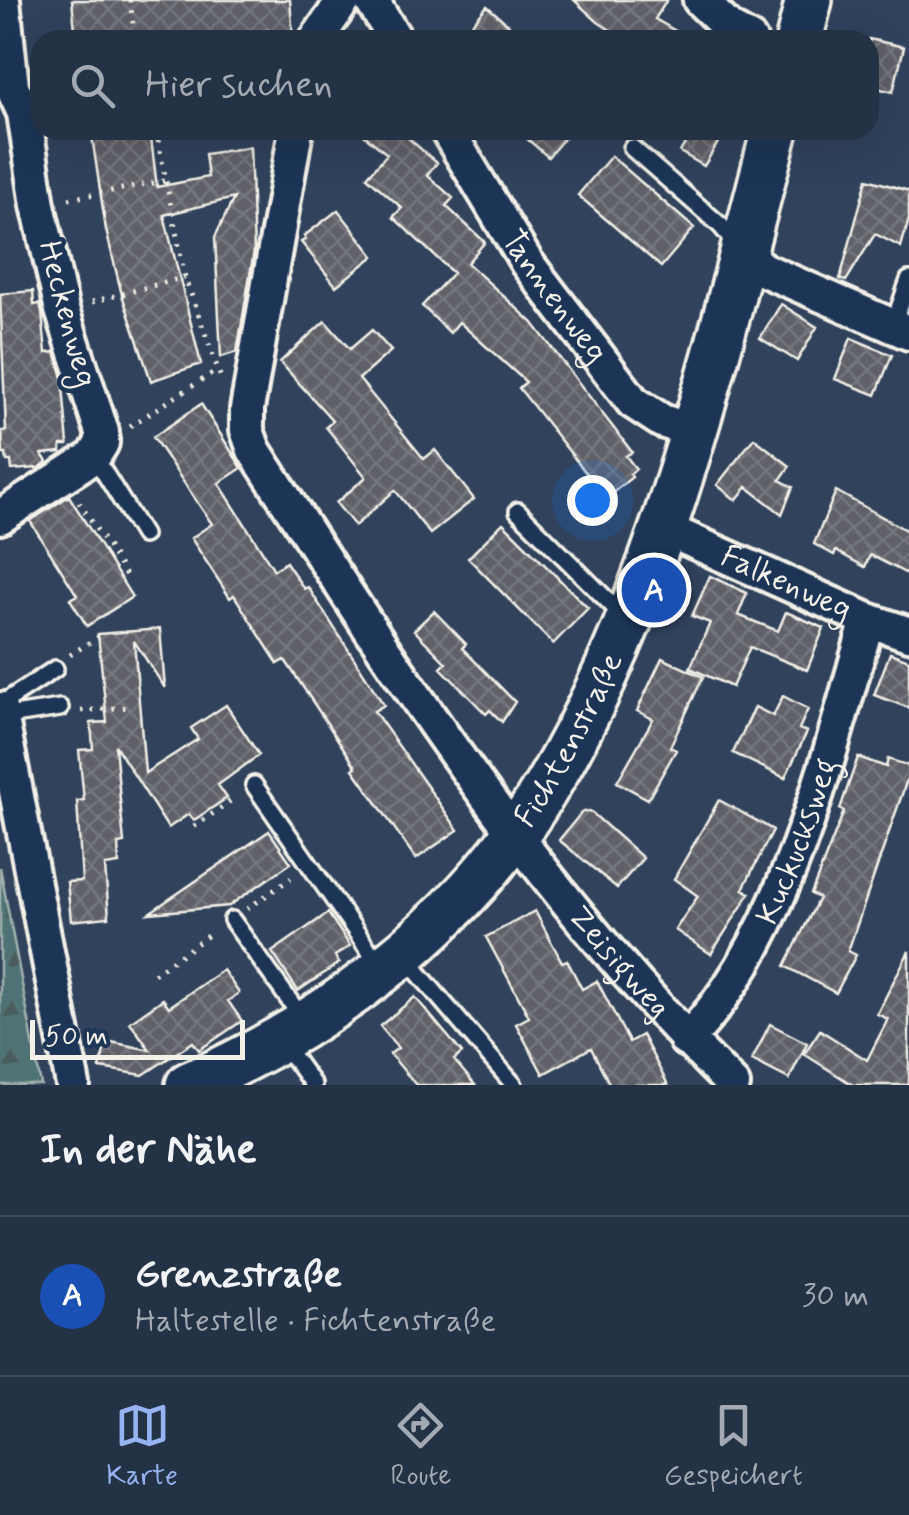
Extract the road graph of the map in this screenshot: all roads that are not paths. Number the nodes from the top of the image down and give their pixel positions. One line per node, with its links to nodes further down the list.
1 (4, 0): 18 (street, Heckenweg)
2 (344, 0): 6 (street)
3 (371, 0): 7 (street)
4 (700, 0): 8 (street)
5 (808, 0): 9 (street)
6 (323, 30)
7 (390, 30)
8 (733, 30)
9 (801, 30)
10 (294, 140): 31 (street, Zeisigweg)
11 (453, 140): 17 (street, Tannenweg)
12 (772, 140): 14 (street, Fichtenstraße)
13 (632, 148): 14 (lane)
14 (743, 251): 16 (street); 17 (street, Fichtenstraße)
15 (909, 280): 16 (lane)
16 (901, 330)
17 (692, 432): 21 (street, Fichtenstraße)
18 (98, 449): 20 (street); 22 (lane)
19 (518, 511): 23 (lane)
20 (0, 518)
21 (662, 528): 23 (street, Fichtenstraße); 24 (street, Falkenweg)
22 (143, 535)
23 (627, 620): 31 (street, Fichtenstraße)
24 (868, 620): 25 (street, Falkenweg); 35 (street, Kuckucksweg)
25 (909, 634)
26 (55, 669): 27 (lane)
27 (0, 707): 29 (street)
28 (60, 708): 29 (lane)
29 (1, 717): 36 (street)
30 (254, 785): 33 (lane)
31 (515, 834): 33 (street, Fichtenstraße); 35 (street, Zeisigweg)
32 (232, 920): 34 (lane)
33 (391, 961): 34 (street, Fichtenstraße); 39 (lane)
34 (293, 1032): 37 (street, Fichtenstraße); 38 (lane)
35 (686, 1040): 40 (street, Zeisigweg)
36 (73, 1085)
37 (189, 1085)
38 (312, 1085)
39 (514, 1085)
40 (733, 1085)

